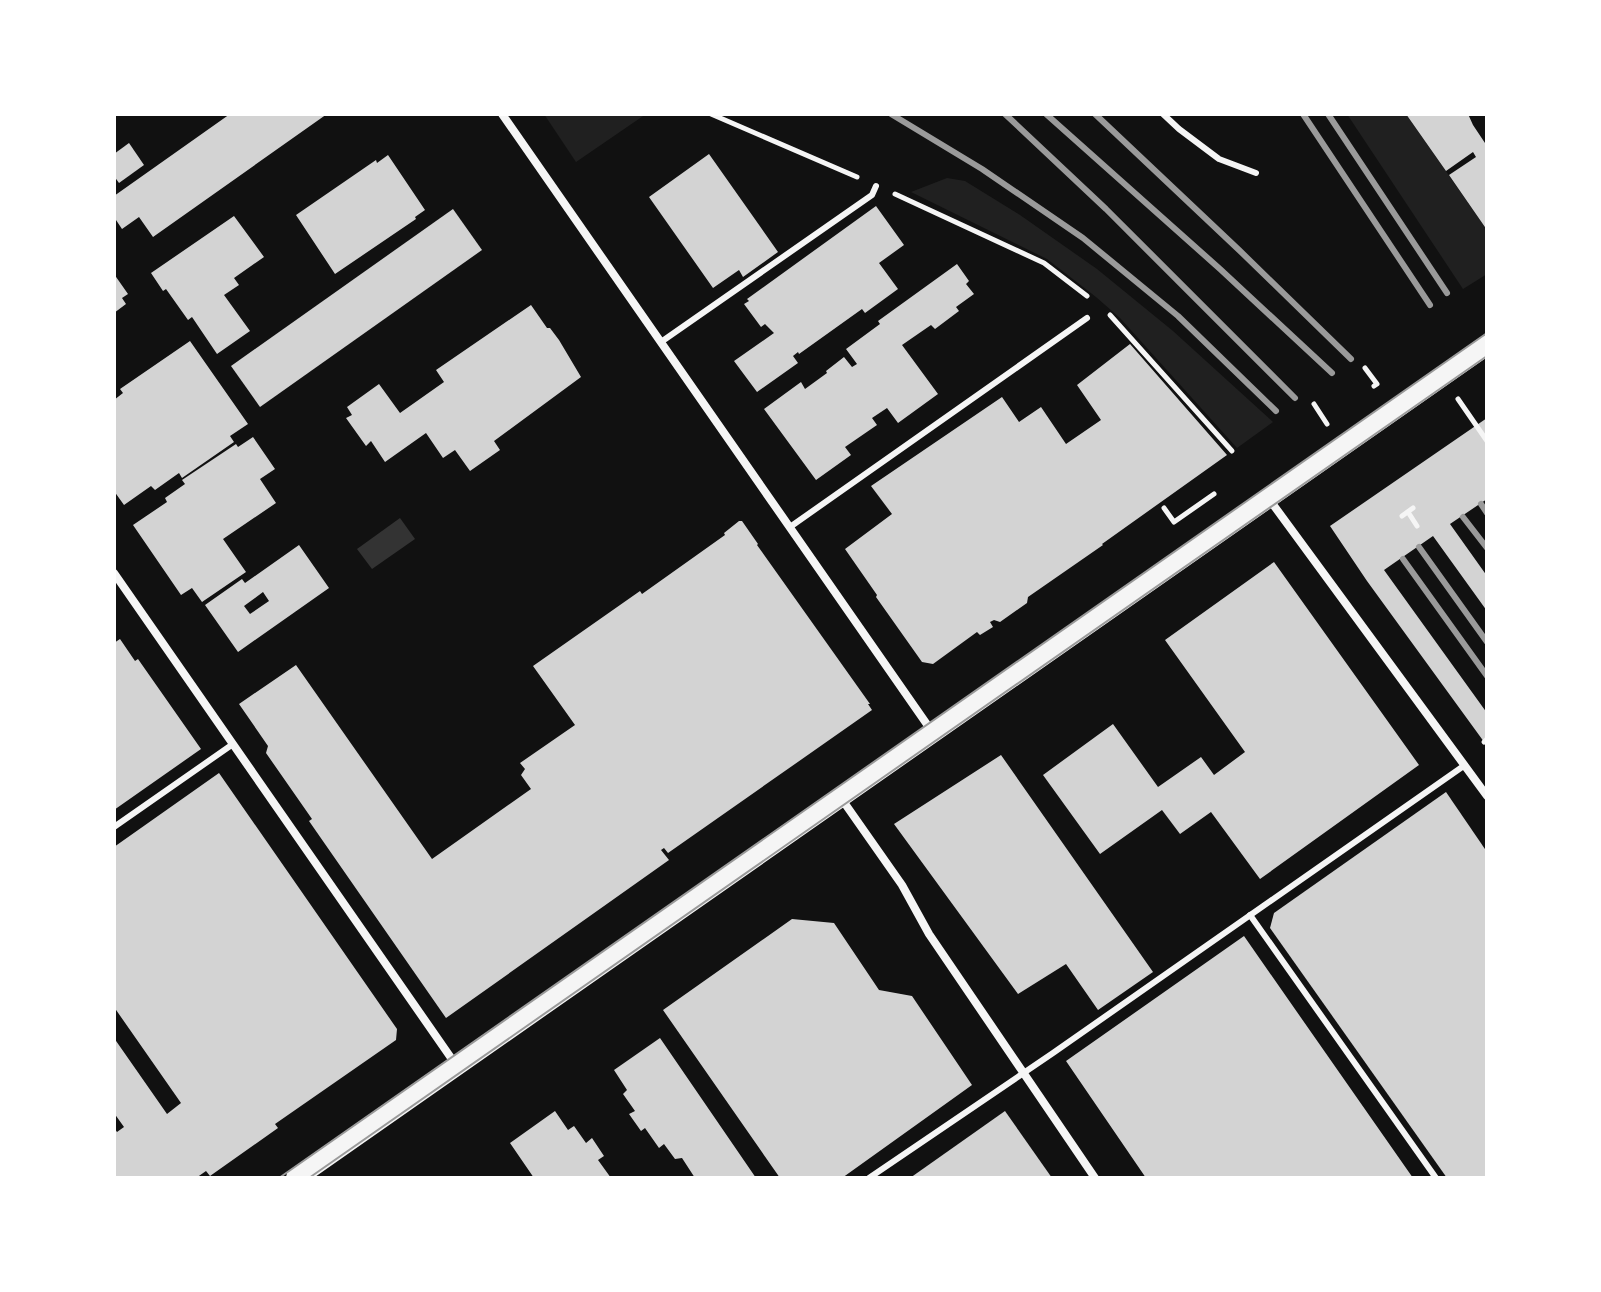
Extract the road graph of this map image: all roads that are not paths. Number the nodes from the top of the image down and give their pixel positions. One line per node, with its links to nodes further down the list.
1 (502, 114): 6 (street)
2 (1163, 114): 3 (lane)
3 (1256, 173)
4 (876, 186): 6 (lane)
5 (1087, 318): 9 (lane)
6 (661, 342): 9 (street)
7 (1487, 345): 8 (main road)
8 (1269, 498): 11 (main road); 13 (street)
9 (790, 527): 11 (street)
10 (114, 573): 12 (street)
11 (933, 733): 15 (main road)
12 (233, 744): 16 (lane); 18 (street)
13 (1465, 765): 14 (street); 17 (lane)
14 (1487, 796)
15 (841, 797): 18 (main road); 19 (street)
16 (114, 827)
17 (1250, 915): 19 (lane); 23 (lane)
18 (456, 1065): 20 (main road)
19 (1025, 1073): 21 (lane); 22 (street)
20 (296, 1178)
21 (869, 1178)
22 (1095, 1178)
23 (1436, 1178)

